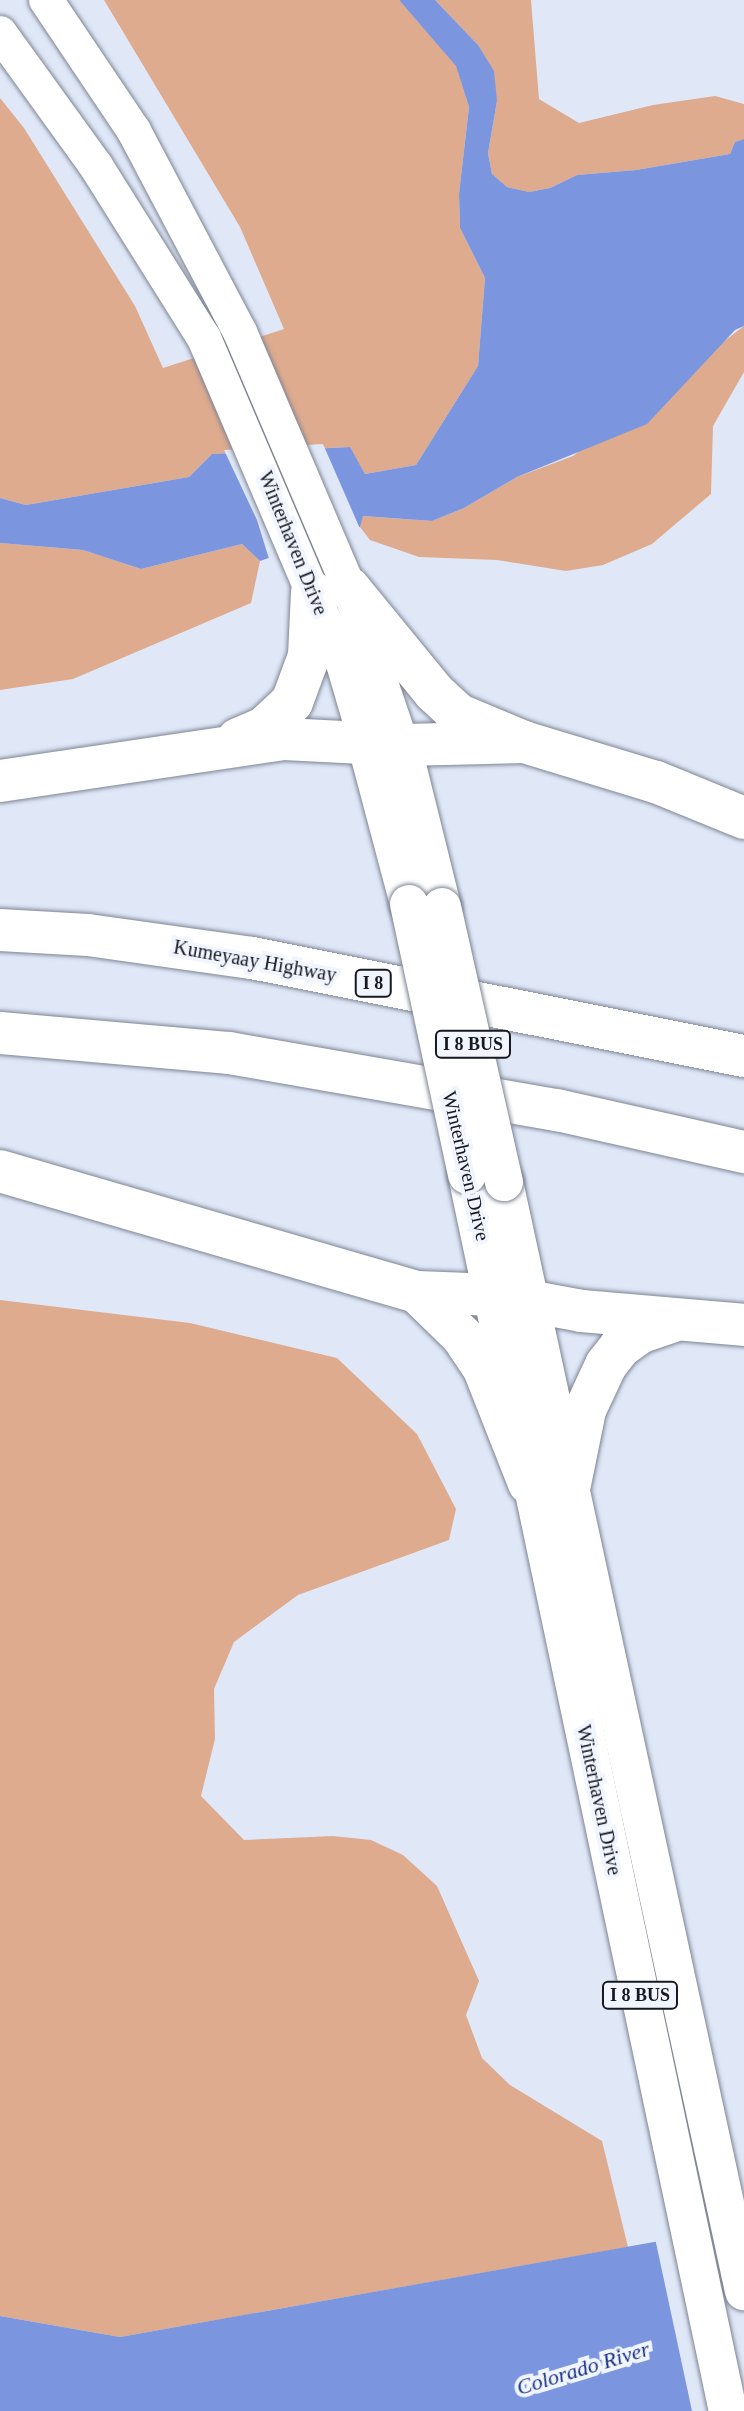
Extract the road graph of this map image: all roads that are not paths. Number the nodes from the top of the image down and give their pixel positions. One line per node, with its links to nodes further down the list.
1 (46, 0): 3 (main road, Winterhaven Drive / I 8 BUS)
2 (0, 33): 3 (main road, Winterhaven Drive / I 8 BUS)
3 (331, 590): 4 (highway); 5 (main road, Winterhaven Drive / I 8 BUS); 6 (highway)
4 (524, 742): 5 (highway); 8 (highway)
5 (384, 744): 6 (highway); 9 (main road, Winterhaven Drive / I 8 BUS)
6 (211, 750): 7 (highway)
7 (0, 781)
8 (744, 818)
9 (426, 905): 16 (main road, Winterhaven Drive / I 8 BUS, bridge); 16 (main road, Winterhaven Drive / I 8 BUS, bridge)
10 (0, 930): 12 (highway, Kumeyaay Highway / I 8)
11 (0, 1033): 13 (highway)
12 (744, 1056)
13 (744, 1152)
14 (0, 1171): 15 (highway)
15 (417, 1292): 16 (highway); 19 (highway)
16 (511, 1297): 17 (highway); 19 (main road, Winterhaven Drive / I 8 BUS)
17 (671, 1322): 18 (highway); 19 (highway)
18 (744, 1325)
19 (550, 1484): 20 (main road, Winterhaven Drive / I 8 BUS); 21 (main road, Winterhaven Drive / I 8 BUS)
20 (744, 2291)
21 (728, 2411)

